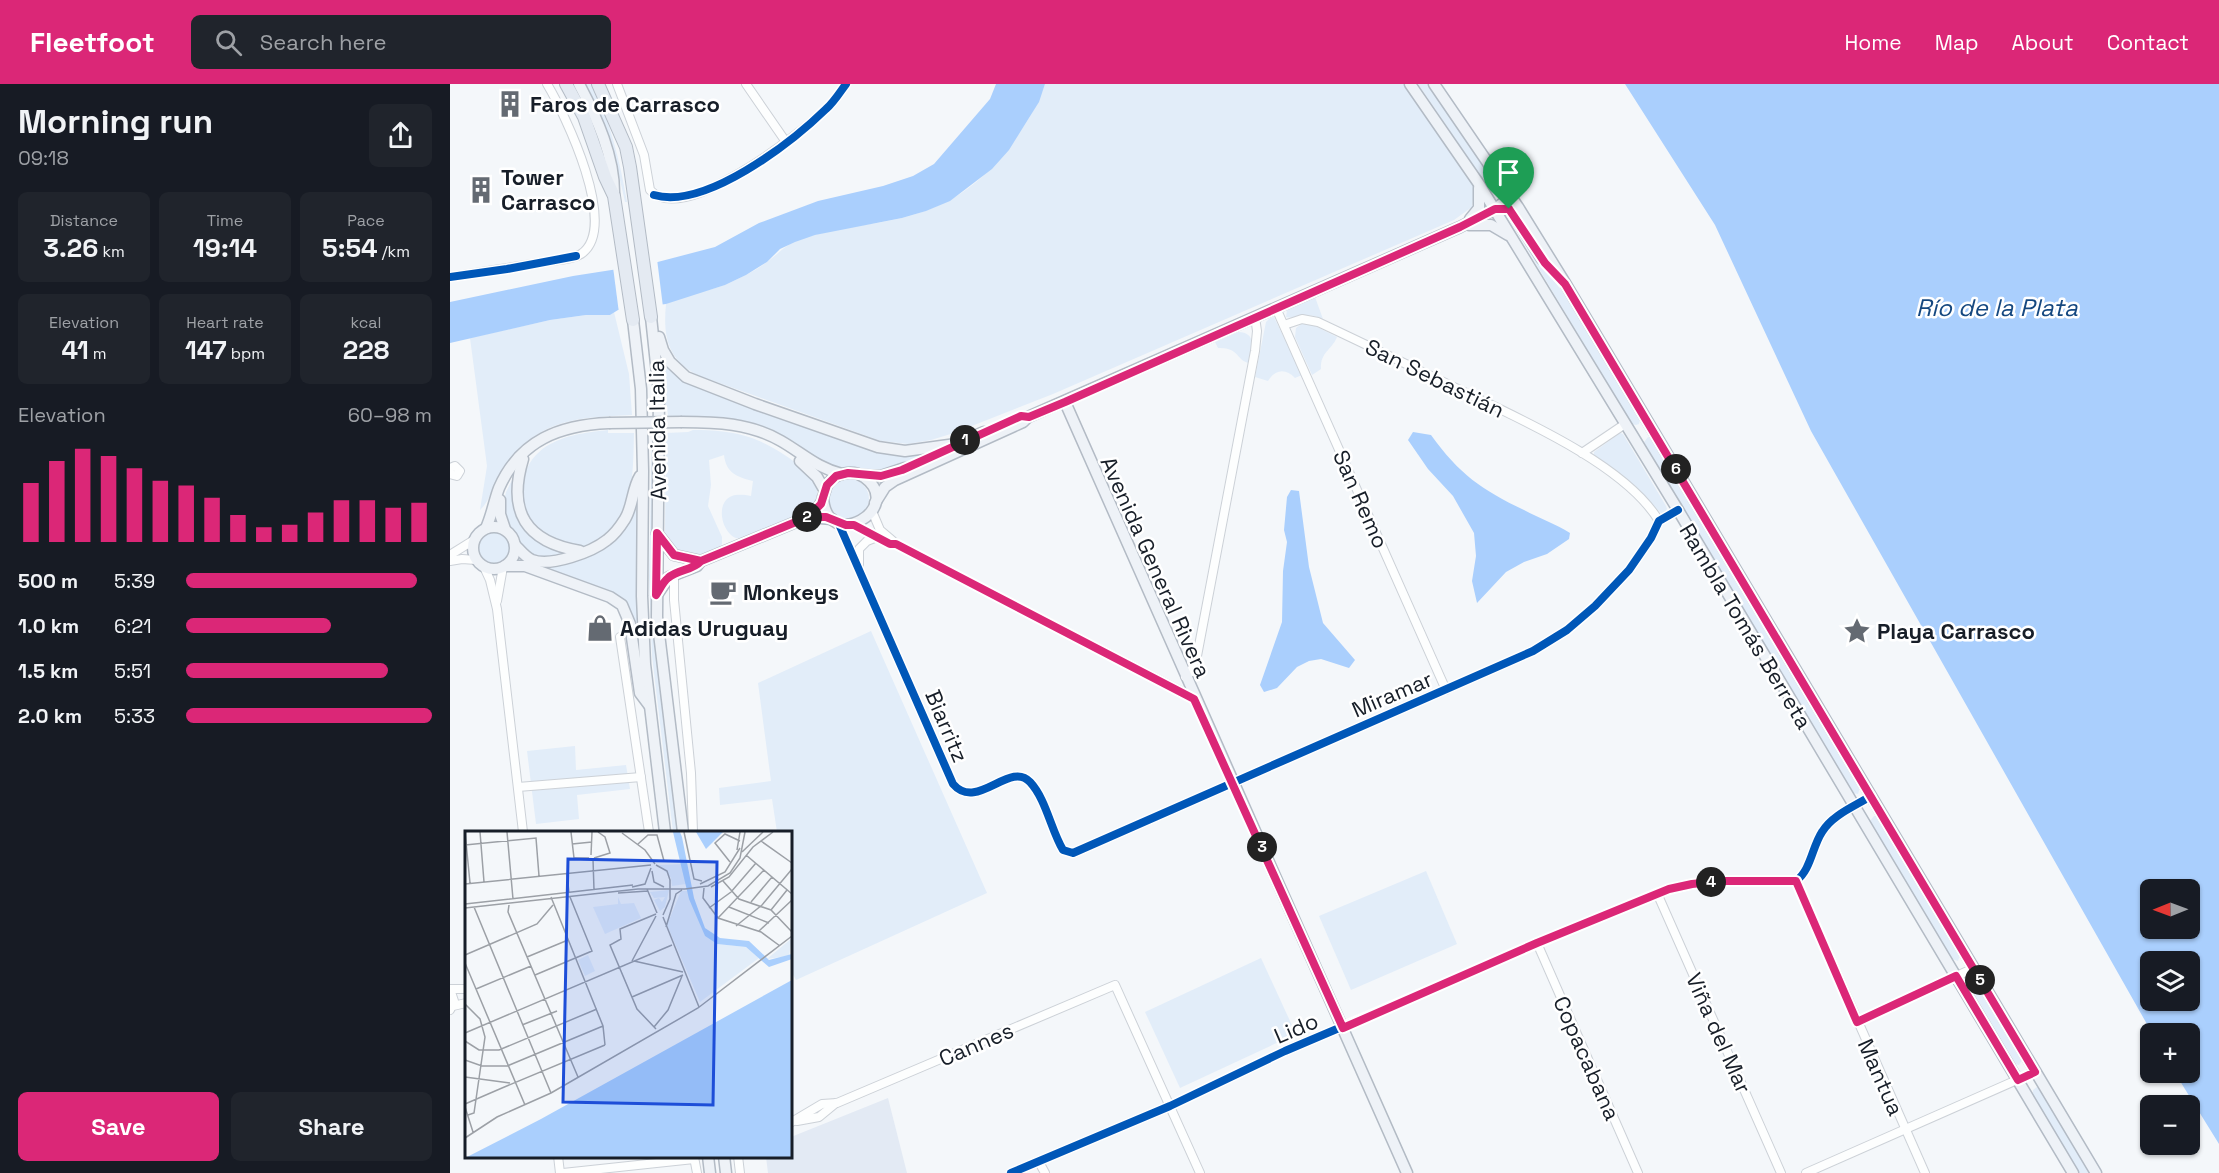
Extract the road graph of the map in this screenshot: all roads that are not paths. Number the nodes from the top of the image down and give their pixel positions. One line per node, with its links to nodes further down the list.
1 (547, 84): 17 (street)
2 (566, 84): 12 (highway, Avenida Italia)
3 (579, 84): 12 (main road)
4 (598, 84): 20 (highway, Avenida Italia)
5 (617, 84): 10 (street)
6 (746, 84): 10 (street)
7 (846, 84): 10 (street)
8 (1410, 84): 11 (main road, Rambla Tomás Berreta)
9 (1434, 84): 13 (main road, Rambla Tomás Berreta)
10 (786, 142)
11 (1479, 184): 14 (main road, Rambla Tomás Berreta); 15 (main road)
12 (614, 196): 22 (highway, Avenida Italia)
13 (1511, 197): 14 (main road); 18 (main road, Rambla Tomás Berreta)
14 (1495, 209): 15 (main road); 16 (main road, Rambla Tomás Berreta); 18 (main road)
15 (1460, 227): 16 (main road); 19 (main road)
16 (1512, 238): 27 (main road, Rambla Tomás Berreta)
17 (450, 277)
18 (1565, 284): 29 (main road, Rambla Tomás Berreta)
19 (1276, 308): 21 (main road); 23 (street, San Remo)
20 (651, 317): 31 (main road); 48 (main road, Avenida Italia)
21 (1255, 317): 24 (main road); 65 (street)
22 (633, 320): 35 (main road, Avenida Italia)
23 (1284, 325): 32 (street, San Sebastián); 66 (street, San Remo)
24 (1065, 402): 25 (main road); 65 (main road, Avenida General Rivera)
25 (1029, 417): 31 (main road); 40 (main road)
26 (682, 424): 28 (main road, bridge); 37 (main road); 39 (main road)
27 (1625, 424): 30 (main road, Rambla Tomás Berreta); 32 (street)
28 (610, 425): 33 (main road); 46 (main road)
29 (1651, 426): 30 (main road); 72 (main road, Rambla Tomás Berreta)
30 (1633, 436): 41 (main road, Rambla Tomás Berreta)
31 (956, 444): 38 (main road)
32 (1582, 453): 44 (street, San Sebastián)
33 (523, 459): 47 (main road); 53 (main road)
34 (450, 468): 36 (street)
35 (643, 471): 53 (main road); 68 (main road, Avenida Italia)
36 (450, 474)
37 (842, 474): 38 (main road); 39 (main road)
38 (860, 475): 40 (main road)
39 (824, 494): 42 (main road); 43 (main road)
40 (874, 507): 45 (main road); 51 (street)
41 (1678, 510): 44 (street); 74 (main road, Rambla Tomás Berreta)
42 (808, 517): 43 (main road); 57 (main road)
43 (835, 520): 45 (main road); 61 (street, Biarritz)
44 (1659, 521): 66 (street, Miramar)
45 (854, 525): 49 (street)
46 (486, 528): 47 (main road); 50 (main road)
47 (505, 529): 52 (main road)
48 (657, 533): 55 (main road); 62 (main road, Avenida Italia)
49 (878, 537): 51 (street); 61 (street, Biarritz)
50 (474, 540): 54 (street); 58 (main road)
51 (896, 544): 67 (street)
52 (515, 545): 53 (main road); 59 (main road)
53 (584, 552)
54 (450, 555)
55 (674, 555): 57 (main road); 60 (main road)
56 (450, 561): 58 (street)
57 (701, 561): 60 (main road)
58 (480, 564): 59 (main road); 63 (street)
59 (504, 567): 63 (street); 68 (main road)
60 (674, 574): 62 (main road); 73 (street, Avenida Italia)
61 (862, 575): 80 (street, Biarritz)
62 (656, 595): 73 (main road, Avenida Italia)
63 (497, 609): 71 (street)
64 (620, 637): 69 (street)
65 (1185, 677): 67 (main road, Avenida General Rivera)
66 (1446, 690): 70 (street, Miramar)
67 (1194, 699): 70 (main road, Avenida General Rivera)
68 (649, 705): 77 (main road, Avenida Italia)
69 (641, 777): 71 (street); 76 (street)
70 (1232, 782): 80 (street, Miramar); 89 (main road, Avenida General Rivera)
71 (518, 787): 75 (street)
72 (1871, 796): 74 (street); 84 (main road, Rambla Tomás Berreta)
73 (685, 803): 78 (main road, Avenida Italia); 79 (street, Avenida Italia)
74 (1854, 807): 81 (street); 85 (main road, Rambla Tomás Berreta)
75 (522, 831)
76 (649, 831)
77 (665, 831)
78 (683, 831)
79 (693, 831)
80 (1076, 852)
81 (1796, 881): 82 (street, Lido); 88 (street, Mantua)
82 (1657, 893): 83 (street, Lido); 111 (street, Viña del Mar)
83 (1537, 943): 89 (street, Lido); 110 (street, Copacabana)
84 (1974, 968): 85 (street); 90 (main road, Rambla Tomás Berreta)
85 (1956, 976): 88 (street); 91 (main road, Rambla Tomás Berreta)
86 (450, 989): 87 (street)
87 (451, 1008)
88 (1857, 1022): 94 (street, Mantua)
89 (1343, 1028): 92 (street, Lido); 109 (main road, Avenida General Rivera)
90 (2035, 1072): 91 (street); 115 (main road, Rambla Tomás Berreta)
91 (2018, 1080): 94 (street); 114 (main road, Rambla Tomás Berreta)
92 (1170, 1106): 93 (street, Cannes); 100 (street, Lido); 108 (street)
93 (793, 1122)
94 (1905, 1130): 112 (street); 113 (street, Mantua)
95 (558, 1158): 101 (street)
96 (694, 1158): 101 (street); 102 (street)
97 (708, 1158): 103 (main road)
98 (724, 1158): 104 (main road)
99 (738, 1158): 105 (street)
100 (1039, 1161): 106 (street, Lido); 107 (street)
101 (562, 1173)
102 (697, 1173)
103 (710, 1173)
104 (726, 1173)
105 (740, 1173)
106 (1011, 1173)
107 (1045, 1173)
108 (1200, 1173)
109 (1407, 1173)
110 (1638, 1173)
111 (1781, 1173)
112 (1806, 1173)
113 (1925, 1173)
114 (2073, 1173)
115 (2096, 1173)

